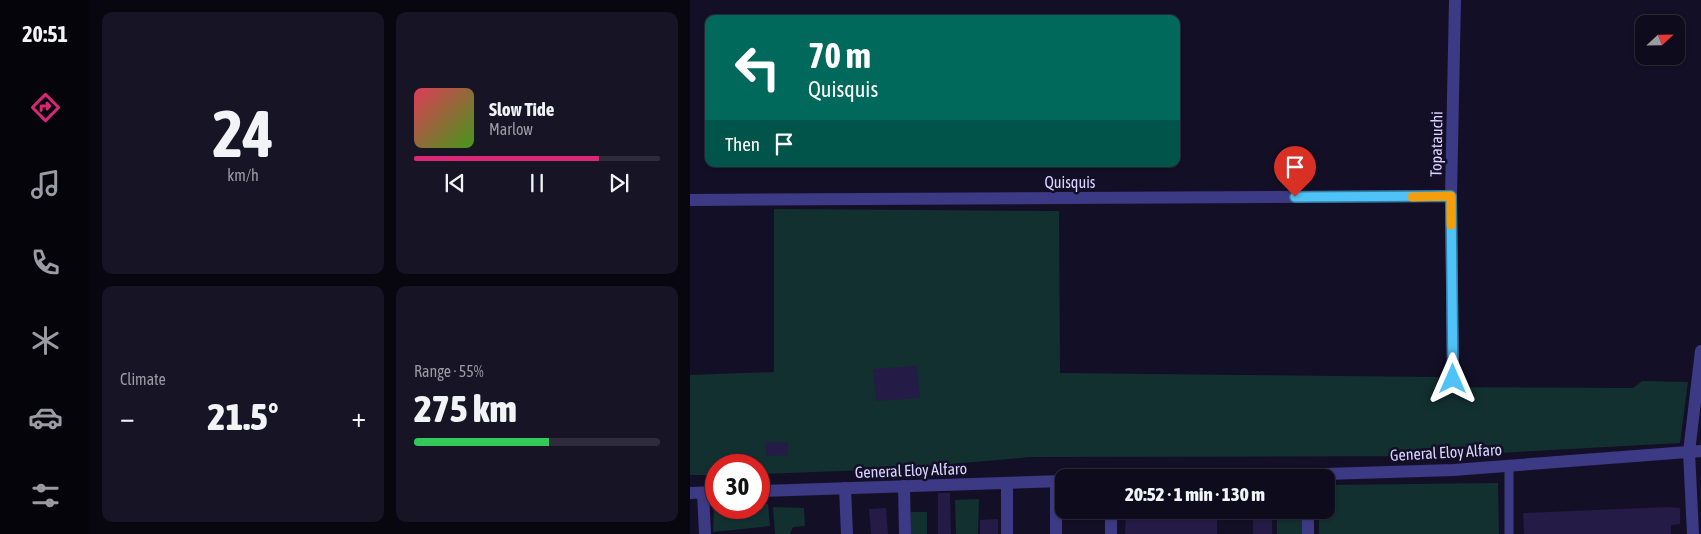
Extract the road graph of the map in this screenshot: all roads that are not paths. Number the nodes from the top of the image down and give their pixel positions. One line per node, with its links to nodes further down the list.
1 (1455, 0): 2 (street, Topatauchi)
2 (1451, 196): 3 (street, Quisquis); 5 (street, Topatauchi)
3 (690, 200)
4 (1701, 351): 6 (street)
5 (1453, 379)
6 (1695, 452): 7 (street, General Eloy Alfaro); 26 (street)
7 (1509, 465): 8 (street, General Eloy Alfaro); 25 (lane)
8 (1335, 475)
9 (1055, 482): 10 (street, General Eloy Alfaro)
10 (1007, 483): 11 (street, General Eloy Alfaro); 21 (street)
11 (904, 486): 12 (street, General Eloy Alfaro); 20 (street)
12 (845, 488): 13 (street, General Eloy Alfaro); 19 (street)
13 (770, 491)
14 (696, 493): 18 (street)
15 (1057, 519): 22 (street)
16 (1111, 519): 23 (street)
17 (1308, 519): 24 (street)
18 (705, 534)
19 (847, 534)
20 (905, 534)
21 (1007, 534)
22 (1056, 534)
23 (1111, 534)
24 (1308, 534)
25 (1509, 534)
26 (1693, 534)

